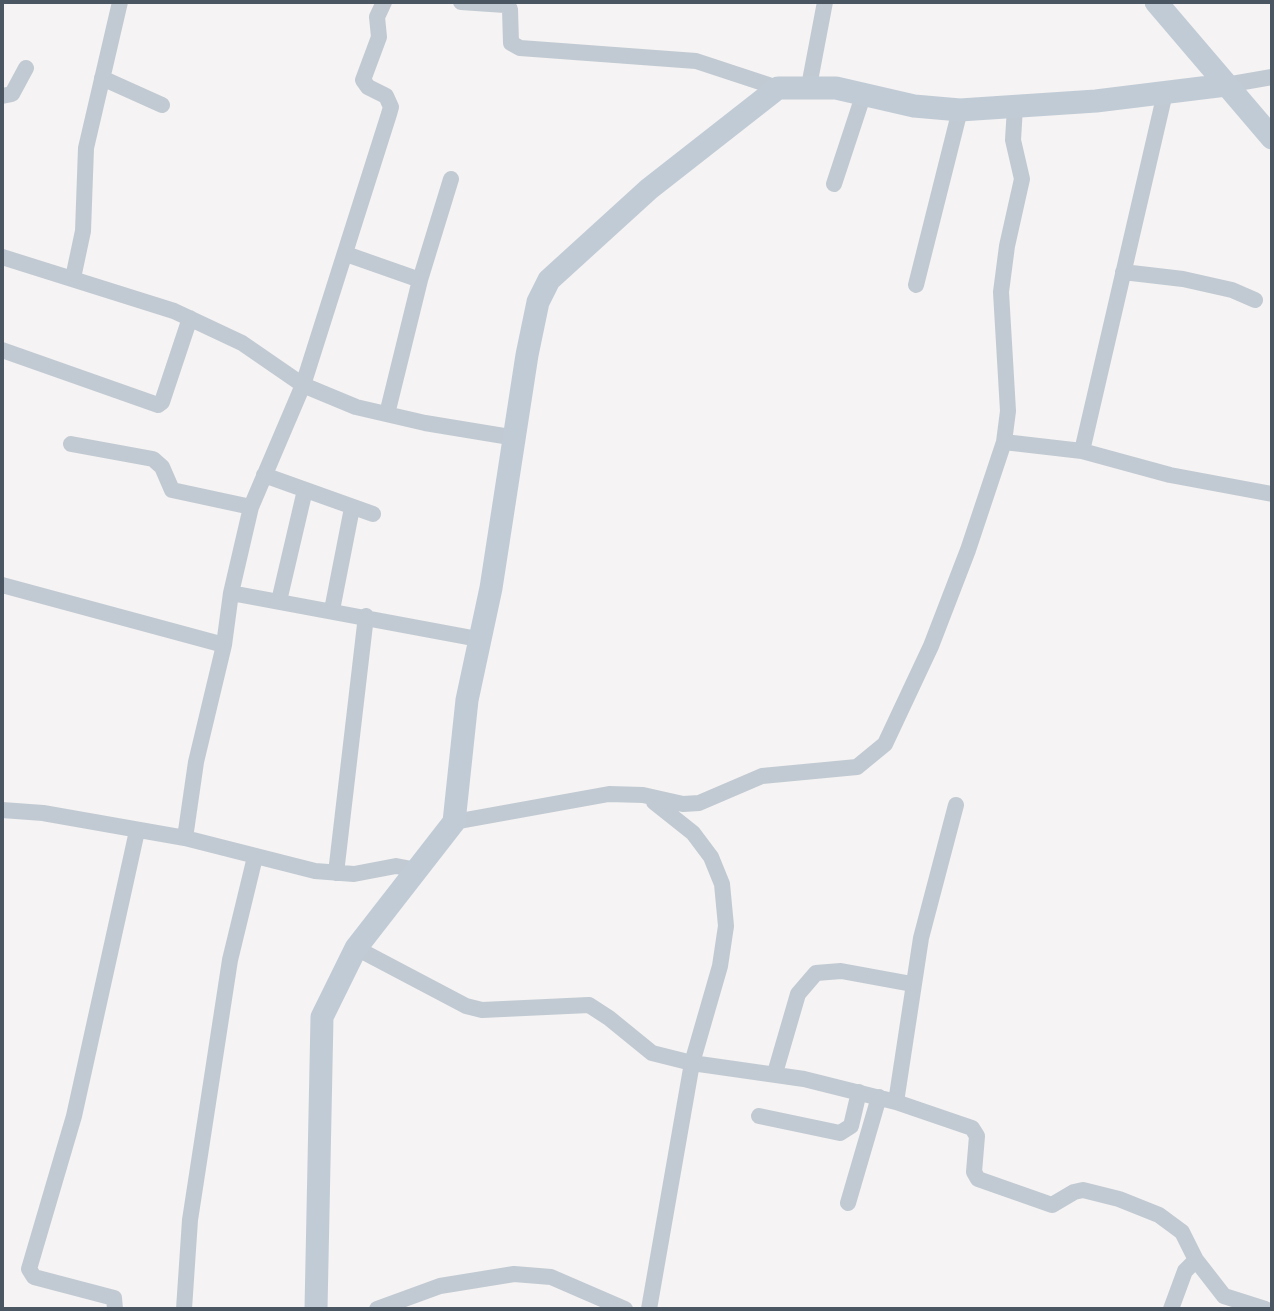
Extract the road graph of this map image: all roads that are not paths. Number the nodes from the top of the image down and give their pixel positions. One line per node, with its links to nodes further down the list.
1 (120, 2): 9 (street)
2 (384, 2): 22 (street)
3 (461, 2): 6 (street)
4 (825, 2): 11 (street)
5 (1156, 2): 10 (street)
6 (516, 6): 12 (street)
7 (26, 68): 14 (street)
8 (1272, 77): 10 (street)
9 (102, 78): 16 (street); 25 (street)
10 (1226, 85): 13 (street); 19 (street)
11 (809, 86): 12 (street); 15 (street)
12 (778, 88): 33 (street)
13 (1165, 93): 17 (street); 24 (street)
14 (2, 96)
15 (863, 96): 18 (street); 21 (street)
16 (162, 105)
17 (1015, 107): 18 (street); 34 (street)
18 (960, 110): 27 (street)
19 (1272, 138)
20 (451, 178): 26 (street)
21 (834, 184)
22 (346, 254): 26 (street); 31 (street)
23 (2, 257): 25 (street)
24 (1123, 272): 28 (street); 36 (street)
25 (73, 278): 29 (street)
26 (419, 280): 32 (street)
27 (916, 285)
28 (1255, 300)
29 (190, 318): 30 (street); 31 (street)
30 (2, 350)
31 (303, 385): 32 (street); 37 (street)
32 (387, 414): 33 (street)
33 (516, 438): 48 (street)
34 (1004, 442): 36 (street); 50 (street)
35 (71, 443): 40 (street)
36 (1082, 451): 39 (street)
37 (264, 475): 38 (street); 40 (street)
38 (305, 490): 41 (street); 45 (street)
39 (1272, 494)
40 (251, 507): 44 (street)
41 (352, 508): 42 (street); 46 (street)
42 (373, 514)
43 (2, 585): 49 (street)
44 (231, 593): 45 (street); 49 (street)
45 (279, 601): 46 (street)
46 (332, 610): 47 (street)
47 (366, 616): 48 (street); 58 (street)
48 (478, 639): 53 (street)
49 (224, 645): 55 (street)
50 (643, 795): 53 (street); 61 (street)
51 (956, 805): 60 (street)
52 (2, 810): 54 (street)
53 (454, 822): 57 (street)
54 (137, 831): 55 (street); 70 (street)
55 (186, 838): 56 (street)
56 (256, 857): 58 (street); 71 (street)
57 (417, 870): 58 (street); 59 (street)
58 (336, 873)
59 (356, 948): 61 (street); 72 (street)
60 (912, 984): 62 (street); 65 (street)
61 (692, 1063): 62 (street); 75 (street)
62 (775, 1073): 63 (street)
63 (859, 1093): 64 (street); 66 (street)
64 (879, 1097): 65 (street); 67 (street)
65 (896, 1102): 68 (street)
66 (759, 1116)
67 (848, 1203)
68 (1196, 1260): 69 (street); 76 (street)
69 (1256, 1308)
70 (115, 1309)
71 (184, 1309)
72 (316, 1309)
73 (377, 1309): 74 (street)
74 (625, 1309)
75 (649, 1309)
76 (1171, 1309)

